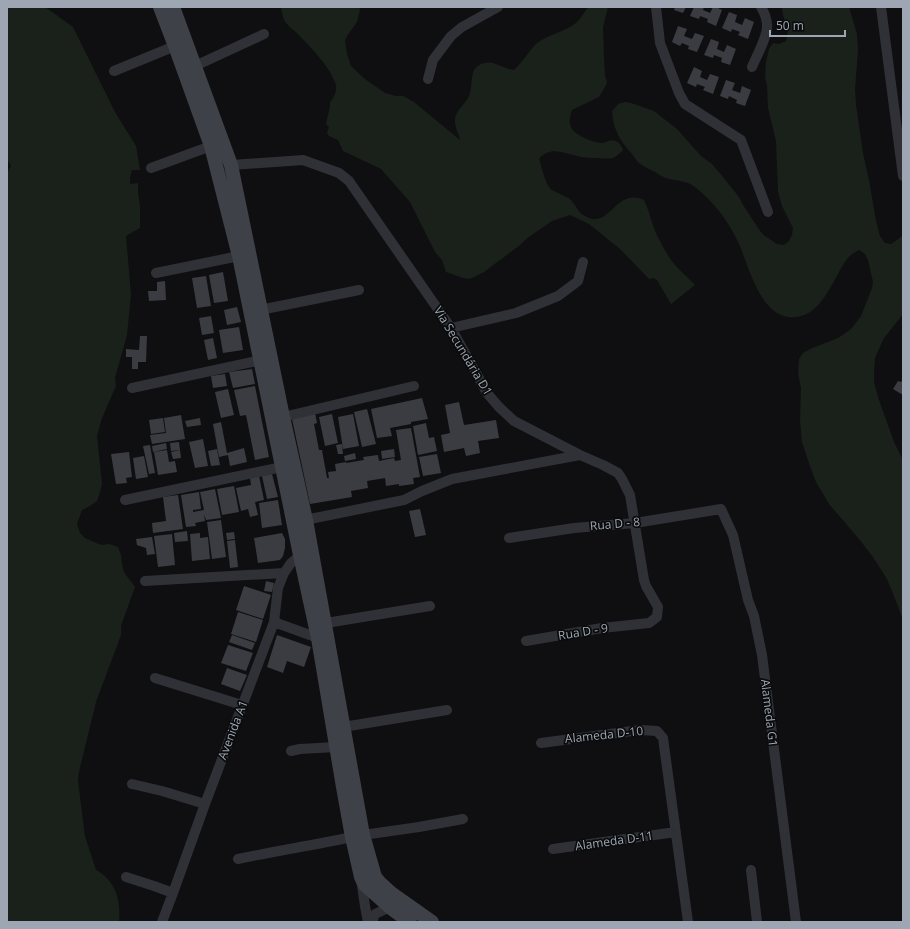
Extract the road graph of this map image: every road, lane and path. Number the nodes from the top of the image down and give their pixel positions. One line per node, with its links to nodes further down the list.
1 (160, 7): 8 (street)
2 (173, 7): 9 (street)
3 (498, 7): 12 (street)
4 (656, 7): 18 (street)
5 (761, 7): 10 (street)
6 (881, 7): 13 (street)
7 (264, 34): 9 (street)
8 (175, 46): 11 (street); 14 (street)
9 (195, 66): 15 (street)
10 (752, 68)
11 (114, 71)
12 (428, 79)
13 (900, 123): 17 (street)
14 (211, 146): 16 (street); 19 (street)
15 (231, 165): 23 (street); 24 (street, Via Secundária D1)
16 (151, 168)
17 (903, 176)
18 (768, 212)
19 (239, 256): 21 (street); 25 (street)
20 (583, 262): 24 (street)
21 (156, 273)
22 (359, 290): 23 (street)
23 (260, 310): 28 (street)
24 (451, 328): 29 (street, Via Secundária D1)
25 (261, 360): 27 (street); 30 (street)
26 (414, 386): 28 (street)
27 (132, 388)
28 (282, 417): 33 (street)
29 (580, 455): 33 (street); 34 (street, Via Secundária D1)
30 (278, 468): 31 (street); 33 (street)
31 (125, 500)
32 (721, 509): 34 (street, Rua D - 8); 72 (street, Alameda G1)
33 (300, 520): 36 (street)
34 (635, 523): 35 (street, Rua D - 8); 42 (street, Via Secundária D1)
35 (509, 538)
36 (305, 550): 37 (street, Avenida A1); 41 (street); 43 (street)
37 (284, 573): 38 (street); 40 (street, Avenida A1)
38 (145, 581)
39 (430, 606): 41 (street)
40 (274, 622): 43 (street); 46 (street, Avenida A1)
41 (326, 623): 48 (street)
42 (640, 624): 44 (street, Rua D - 9)
43 (318, 638): 50 (street)
44 (526, 641)
45 (155, 678): 46 (street)
46 (242, 705): 53 (street, Avenida A1)
47 (447, 710): 48 (street)
48 (343, 727): 56 (street)
49 (541, 743): 55 (street, Alameda D-10)
50 (336, 747): 51 (street); 56 (street)
51 (291, 751)
52 (132, 784): 53 (street)
53 (205, 804): 62 (street, Avenida A1)
54 (463, 819): 56 (street)
55 (676, 832): 57 (street, Alameda D-11); 70 (street)
56 (358, 836): 58 (street); 61 (street); 63 (street)
57 (553, 849)
58 (238, 859)
59 (751, 870): 71 (street)
60 (126, 877): 62 (street)
61 (361, 878): 64 (street); 66 (street)
62 (173, 893): 65 (street, Avenida A1)
63 (407, 904): 64 (street); 69 (street)
64 (391, 908): 67 (street); 68 (street)
65 (162, 922)
66 (368, 922)
67 (372, 922)
68 (410, 922)
69 (432, 922)
70 (688, 922)
71 (757, 922)
72 (796, 922)

